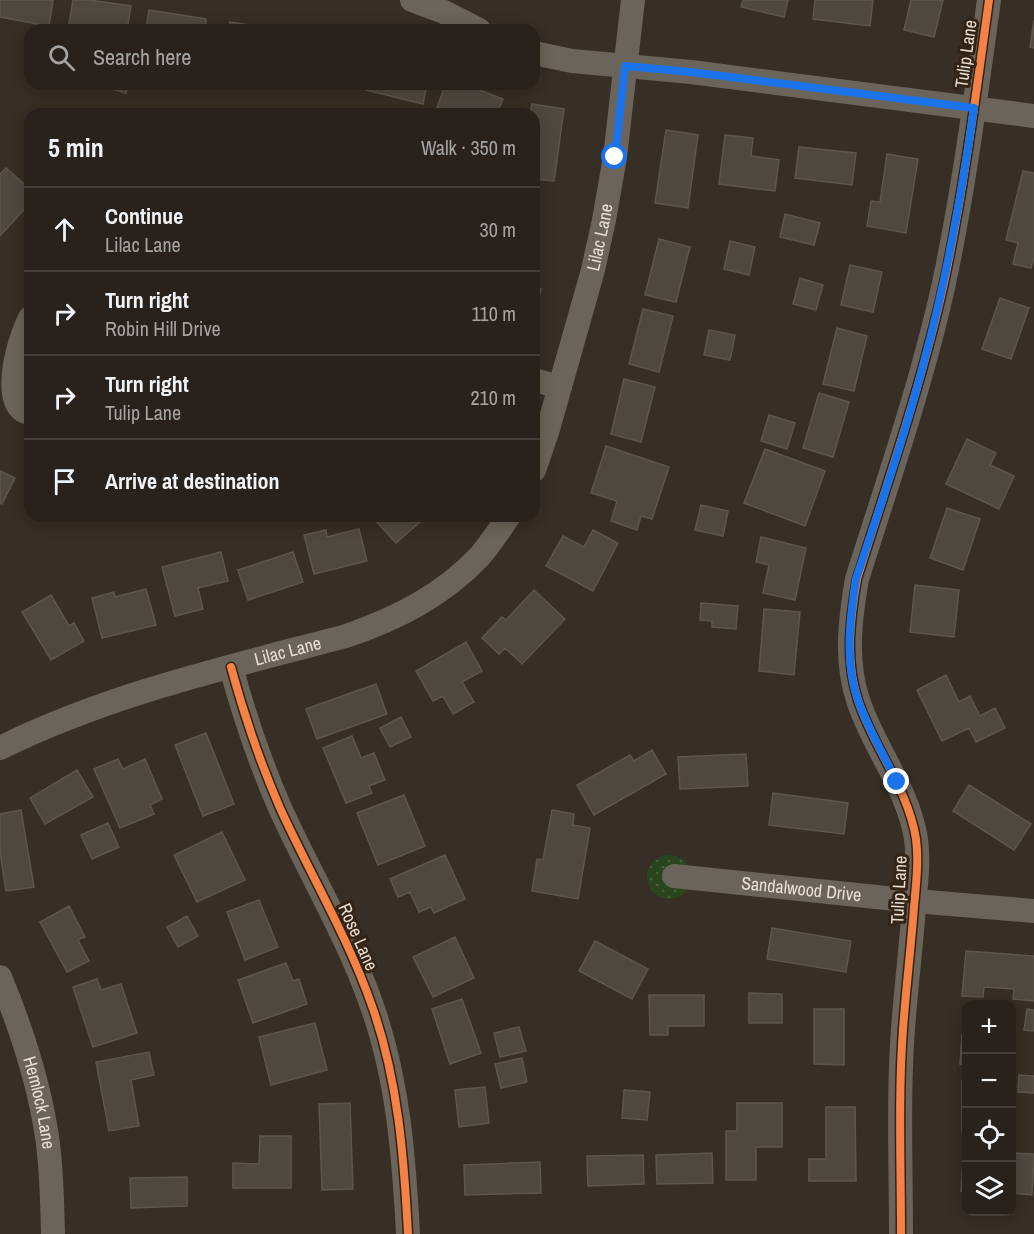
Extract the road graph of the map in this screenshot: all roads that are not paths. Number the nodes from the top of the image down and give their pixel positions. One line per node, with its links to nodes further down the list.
1 (412, 0): 4 (street)
2 (633, 0): 6 (street, Lilac Lane)
3 (989, 0): 7 (street, Tulip Lane)
4 (467, 24)
5 (540, 53): 6 (street)
6 (625, 66): 7 (street); 11 (street, Lilac Lane)
7 (974, 108): 8 (street); 18 (street, Tulip Lane)
8 (1034, 116)
9 (24, 329): 12 (street)
10 (540, 382): 11 (street)
11 (560, 387): 13 (street, Lilac Lane)
12 (24, 412)
13 (540, 451)
14 (505, 522): 15 (street, Lilac Lane)
15 (231, 667): 16 (street, Lilac Lane); 22 (street, Rose Lane)
16 (0, 748)
17 (674, 876): 18 (street, Sandalwood Drive)
18 (915, 901): 19 (street, Sandalwood Drive); 23 (street, Tulip Lane)
19 (1034, 911)
20 (0, 977): 21 (street, Hemlock Lane)
21 (53, 1234)
22 (408, 1234)
23 (901, 1234)

